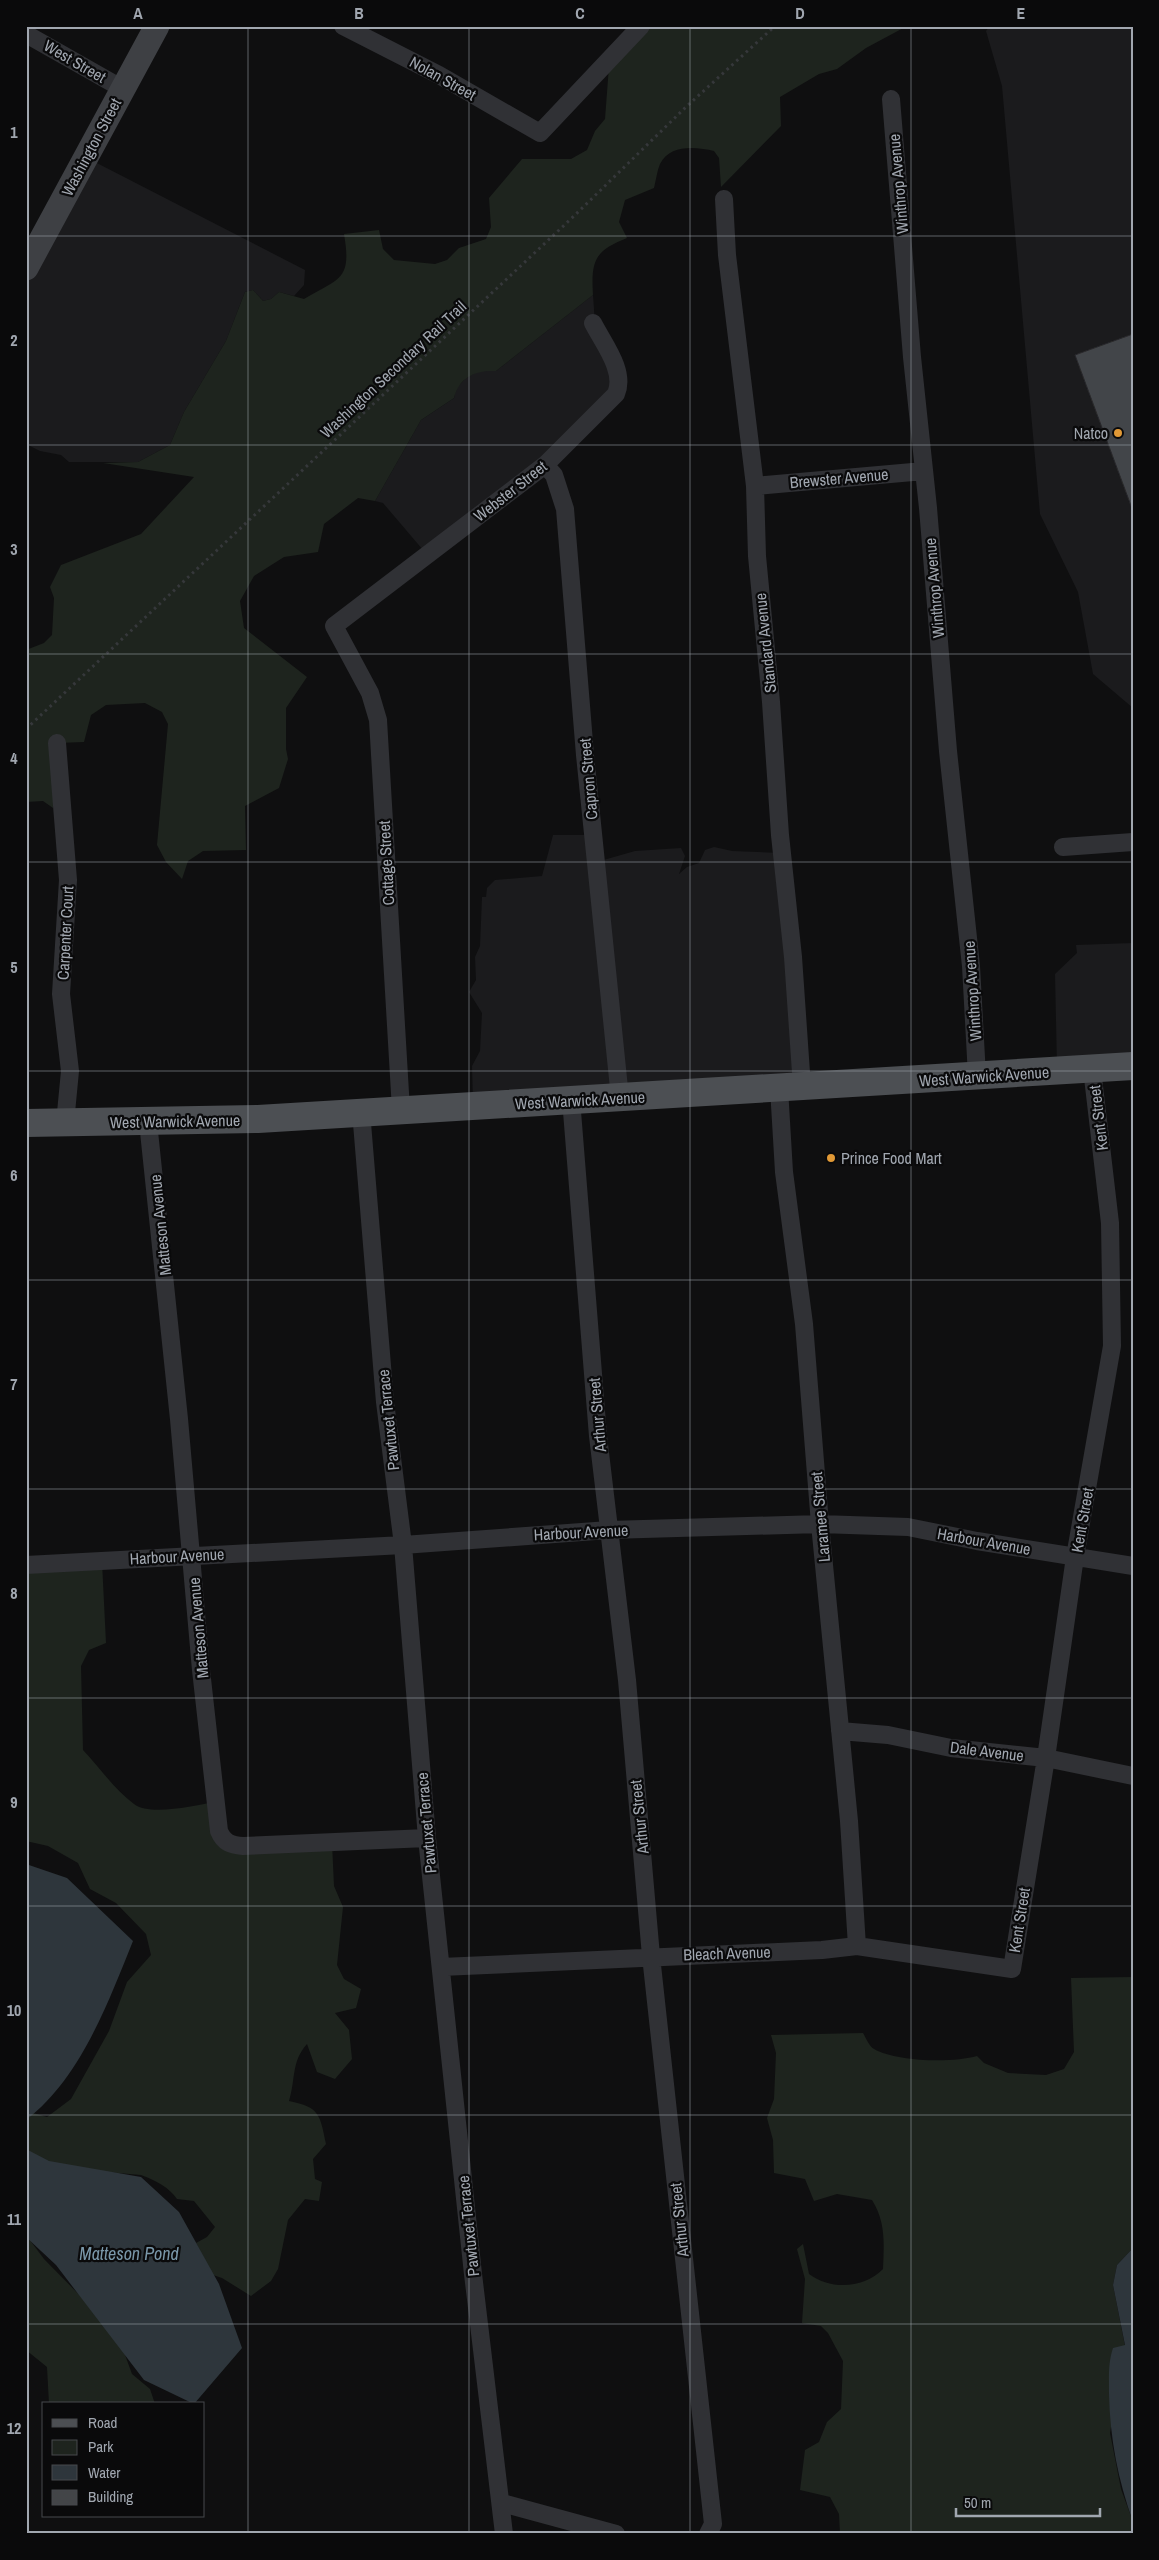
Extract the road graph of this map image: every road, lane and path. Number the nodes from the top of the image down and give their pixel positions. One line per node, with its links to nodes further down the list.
1 (157, 26): 6 (main road, Washington Street)
2 (343, 26): 3 (street, Nolan Street)
3 (641, 26)
4 (775, 26): 15 (path, Washington Secondary Rail Trail)
5 (26, 34): 6 (street, West Street)
6 (123, 89): 9 (main road, Washington Street)
7 (892, 99): 12 (street, Winthrop Avenue)
8 (724, 199): 13 (street, Standard Avenue)
9 (26, 268)
10 (593, 323): 11 (street, Webster Street)
11 (545, 465): 14 (street, Webster Street); 23 (street, Capron Street)
12 (924, 471): 13 (street, Brewster Avenue); 21 (street, Winthrop Avenue)
13 (755, 486): 22 (street, Standard Avenue)
14 (334, 626): 25 (street, Cottage Street)
15 (26, 729)
16 (57, 743): 29 (street, Carpenter Court)
17 (1133, 842): 18 (street)
18 (1063, 847)
19 (1133, 1066): 20 (main road, West Warwick Avenue)
20 (1092, 1069): 21 (main road, West Warwick Avenue); 34 (street, Kent Street)
21 (977, 1076): 22 (main road, West Warwick Avenue)
22 (790, 1087): 23 (main road, West Warwick Avenue); 30 (street, Laramee Street)
23 (620, 1098): 24 (main road, West Warwick Avenue)
24 (571, 1100): 25 (main road, West Warwick Avenue); 31 (street, Arthur Street)
25 (401, 1110): 26 (main road, West Warwick Avenue)
26 (361, 1111): 27 (main road, West Warwick Avenue); 32 (street, Pawtuxet Terrace)
27 (148, 1122): 29 (main road, West Warwick Avenue); 33 (street, Matteson Avenue)
28 (26, 1123): 29 (main road, West Warwick Avenue)
29 (65, 1123)
30 (820, 1524): 31 (street, Harbour Avenue); 34 (street, Harbour Avenue); 37 (street, Laramee Street)
31 (609, 1530): 32 (street, Harbour Avenue); 42 (street, Arthur Street)
32 (403, 1545): 33 (street, Harbour Avenue); 40 (street, Pawtuxet Terrace)
33 (192, 1555): 35 (street, Harbour Avenue); 40 (street, Matteson Avenue)
34 (1075, 1556): 36 (street, Harbour Avenue); 38 (street, Kent Street)
35 (26, 1565)
36 (1133, 1566)
37 (840, 1731): 38 (street, Dale Avenue); 41 (street, Laramee Street)
38 (1046, 1758): 39 (street, Dale Avenue); 44 (street, Kent Street)
39 (1133, 1776)
40 (427, 1838): 43 (street, Pawtuxet Terrace)
41 (857, 1946): 42 (street, Bleach Avenue); 44 (street, Bleach Avenue)
42 (651, 1956): 43 (street, Bleach Avenue); 48 (street, Arthur Street)
43 (442, 1967): 45 (street, Pawtuxet Terrace)
44 (1012, 1969)
45 (502, 2503): 46 (street, Pawtuxet Terrace); 47 (street)
46 (504, 2534)
47 (616, 2534)
48 (708, 2534)

